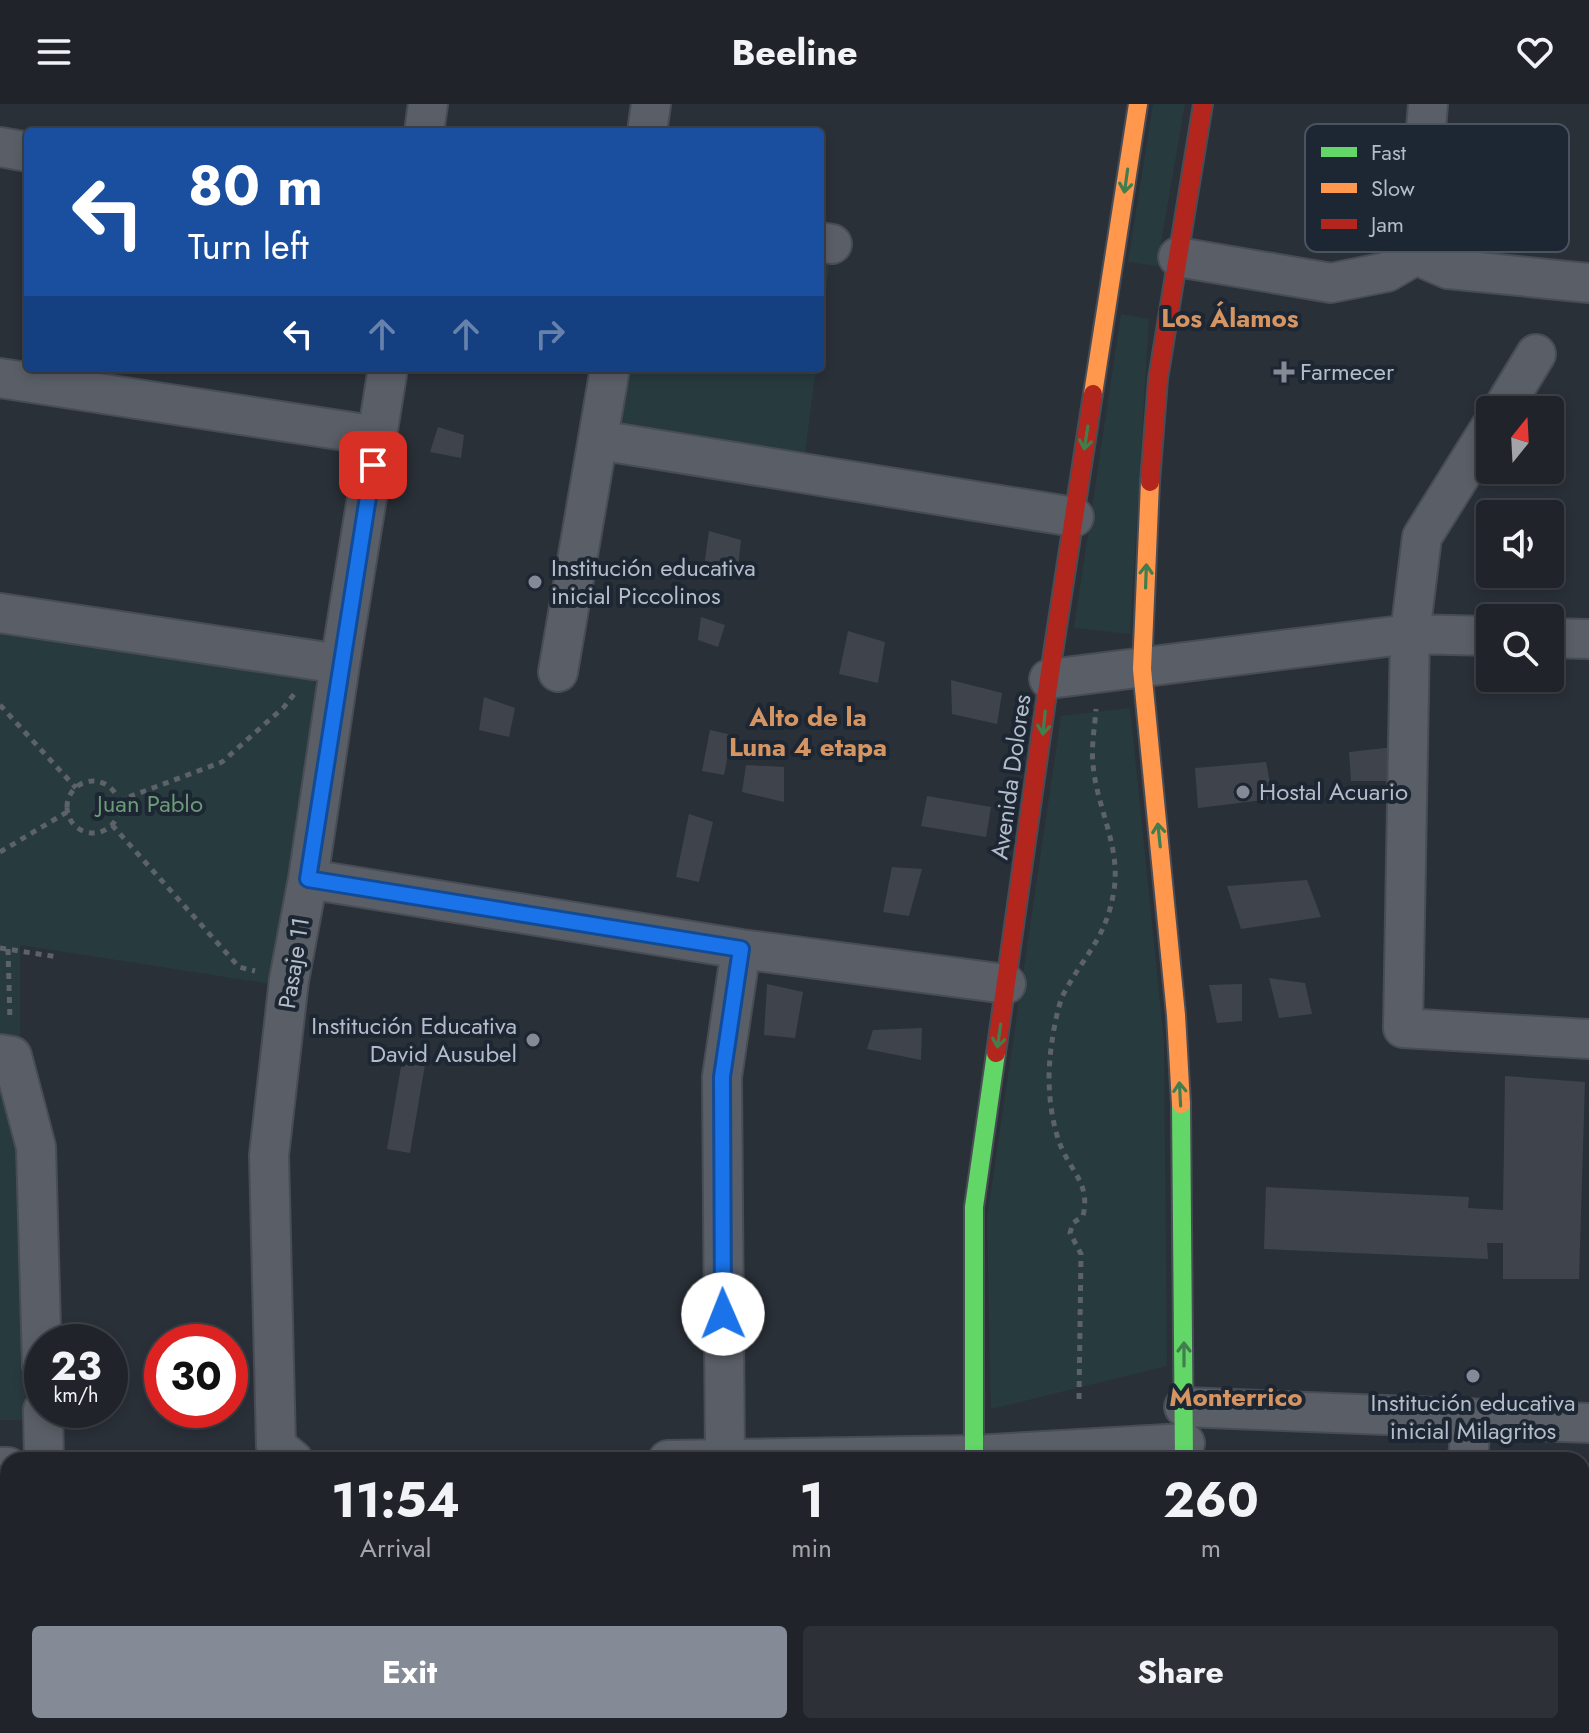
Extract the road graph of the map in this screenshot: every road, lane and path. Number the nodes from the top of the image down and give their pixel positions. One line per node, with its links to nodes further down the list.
1 (428, 104): 7 (street)
2 (651, 104): 8 (street)
3 (1138, 104): 23 (main road, Avenida Dolores, one-way to 23)
4 (1203, 104): 13 (main road)
5 (1428, 104): 6 (street)
6 (1426, 124)
7 (425, 128)
8 (648, 128)
9 (0, 147): 10 (street)
10 (24, 151)
11 (1416, 252): 12 (street)
12 (1416, 255): 13 (street); 14 (street)
13 (1171, 272): 30 (main road, one-way to 13)
14 (1589, 283)
15 (1536, 354): 19 (street)
16 (387, 372): 20 (street, Pasaje 11)
17 (609, 372): 21 (street)
18 (0, 378): 20 (street)
19 (1510, 396)
20 (378, 436): 29 (street, Pasaje 11)
21 (598, 440): 23 (street); 31 (street)
22 (1476, 450): 25 (street)
23 (1074, 517): 32 (main road, Avenida Dolores)
24 (0, 613): 29 (street)
25 (1410, 634): 26 (street); 30 (street); 47 (street)
26 (1476, 636)
27 (1564, 638): 28 (street)
28 (1589, 639)
29 (330, 663): 36 (path); 40 (street, Pasaje 11)
30 (1142, 669): 32 (street); 54 (main road, one-way to 30)
31 (558, 672)
32 (1049, 679): 46 (main road, Avenida Dolores, one-way to 46)
33 (1097, 700): 50 (path)
34 (0, 705): 35 (path)
35 (76, 788): 36 (path); 37 (path)
36 (118, 801): 38 (path)
37 (67, 812): 38 (path); 39 (path)
38 (112, 825): 45 (path)
39 (0, 852)
40 (308, 879): 43 (street); 45 (street, Pasaje 11)
41 (0, 948): 42 (path)
42 (8, 949): 44 (path); 48 (path)
43 (741, 949): 46 (street); 57 (street)
44 (58, 957)
45 (289, 980): 56 (street, Pasaje 11)
46 (1006, 984): 58 (main road, Avenida Dolores, one-way to 58)
47 (1589, 1039)
48 (6, 1055): 49 (street)
49 (41, 1324)
50 (1079, 1399)
51 (1471, 1418): 52 (street); 54 (street); 60 (street)
52 (1589, 1423)
53 (43, 1428): 55 (street)
54 (1184, 1437): 59 (street)
55 (44, 1452)
56 (283, 1452)
57 (737, 1452)
58 (974, 1452)
59 (1034, 1452)
60 (1469, 1452)

